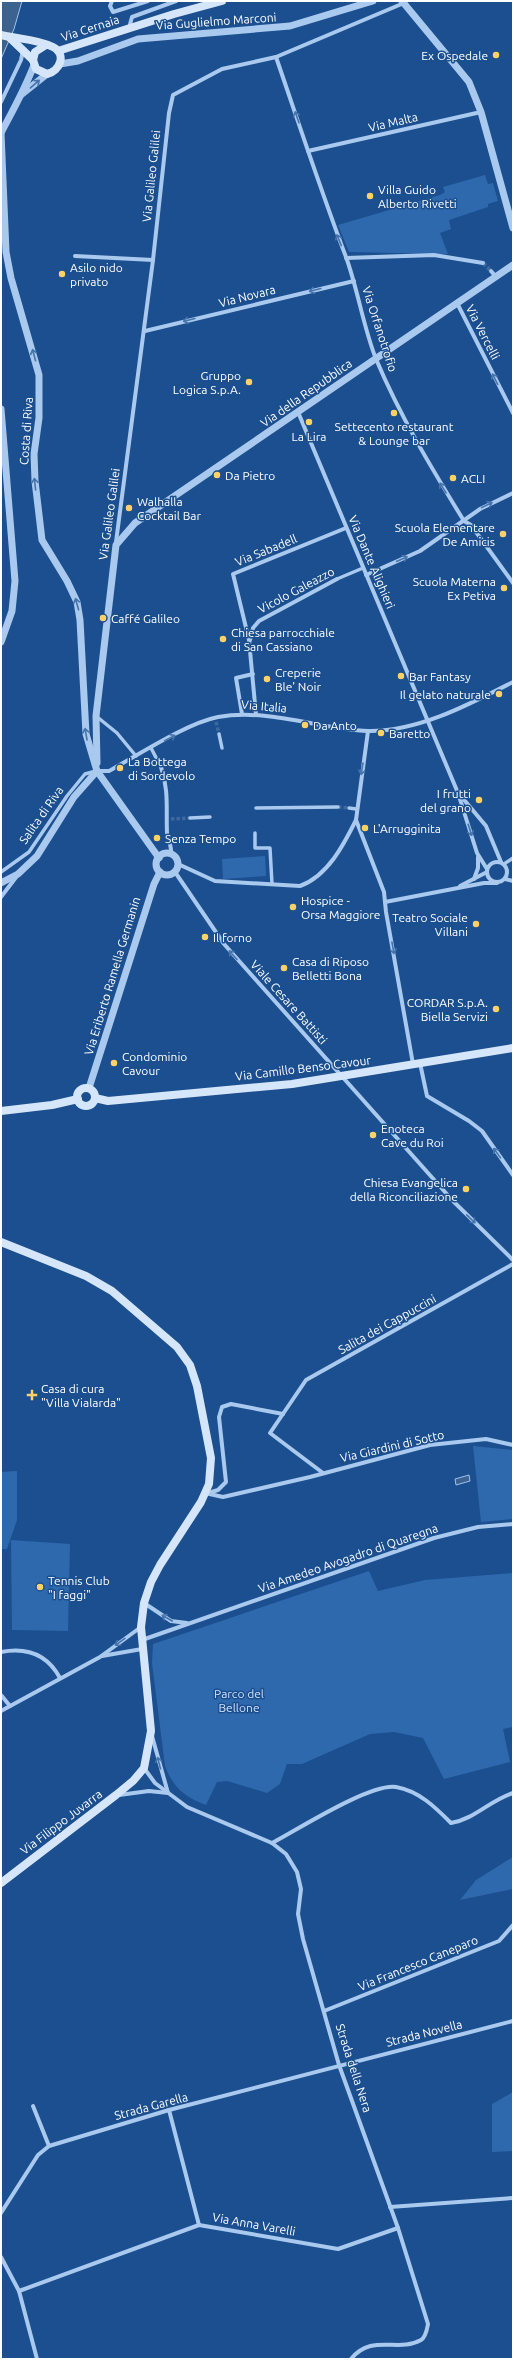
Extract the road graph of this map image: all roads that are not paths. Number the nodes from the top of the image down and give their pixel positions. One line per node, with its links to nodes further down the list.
1 (112, 1): 2 (street, Via Cernaia)
2 (148, 1)
3 (176, 1): 7 (street, Via Cernaia)
4 (222, 1): 7 (main road, Via Cernaia)
5 (374, 1): 14 (street, Via Guglielmo Marconi)
6 (405, 2): 12 (street); 18 (street)
7 (129, 28): 11 (main road, Via Cernaia)
8 (5, 36): 9 (main road)
9 (19, 44): 10 (main road); 13 (main road); 17 (street)
10 (46, 45): 11 (main road); 13 (main road)
11 (58, 51): 14 (main road)
12 (276, 57): 20 (street, Via Orfanotrofio, one-way to 12); 24 (street, Via Galileo Galilei)
13 (33, 62): 15 (main road); 16 (street)
14 (60, 64): 15 (main road)
15 (47, 74): 16 (street, one-way to 15)
16 (22, 94): 19 (street)
17 (1, 102)
18 (481, 112): 20 (street, Via Malta); 21 (street)
19 (1, 133): 56 (street, Costa di Riva, one-way to 19)
20 (308, 151): 23 (street, Via Orfanotrofio, one-way to 20)
21 (513, 228)
22 (75, 256): 24 (street)
23 (346, 258): 25 (street); 27 (street, Via Orfanotrofio)
24 (153, 260): 29 (street, Via Galileo Galilei)
25 (483, 263)
26 (513, 265): 28 (street, Via della Repubblica)
27 (354, 281): 29 (street, Via Novara, one-way to 29); 30 (street, Via Orfanotrofio)
28 (457, 303): 30 (street, Via della Repubblica); 33 (street, Via Vercelli, one-way to 28)
29 (145, 331): 37 (street, Via Galileo Galilei)
30 (376, 358): 32 (street, Via della Repubblica); 35 (street, Via Orfanotrofio, one-way to 30)
31 (1, 409): 43 (street)
32 (298, 412): 36 (street, Via Dante Alighieri); 37 (street, Via della Repubblica)
33 (513, 414)
34 (513, 493): 35 (street, one-way to 34)
35 (464, 521): 39 (street, one-way to 35); 41 (street, Via Orfanotrofio)
36 (346, 528): 38 (street, Via Dante Alighieri); 42 (street, Via Sabadell)
37 (116, 545): 48 (street, Via Galileo Galilei)
38 (363, 568): 39 (street, Via Dante Alighieri); 40 (street, Vicolo Galeazzo)
39 (366, 575): 49 (street, Via Dante Alighieri)
40 (337, 579): 42 (street, Vicolo Galeazzo)
41 (513, 583)
42 (249, 640): 44 (street)
43 (1, 642)
44 (253, 674): 46 (street); 47 (street)
45 (513, 682): 49 (street, Via Italia)
46 (242, 714): 47 (street, Via Italia); 52 (street, Via Italia, one-way to 46)
47 (256, 715): 50 (street, Via Italia)
48 (96, 716): 54 (street); 56 (street, Via Galileo Galilei)
49 (426, 720): 50 (street, Via Italia); 57 (street, Via Dante Alighieri)
50 (368, 731): 61 (street, one-way to 61)
51 (219, 734): 53 (street)
52 (151, 748): 54 (street, Via Italia); 55 (street)
53 (222, 748)
54 (136, 756): 56 (street, Via Italia)
55 (161, 767): 67 (street)
56 (97, 771): 68 (street, Costa di Riva); 73 (street, Salita di Riva); 76 (street)
57 (458, 793): 66 (street, one-way to 66); 70 (street)
58 (338, 807): 59 (street)
59 (256, 808)
60 (349, 808): 61 (street)
61 (356, 809): 64 (street)
62 (210, 817): 63 (street)
63 (190, 818)
64 (356, 820): 82 (street); 85 (street)
65 (255, 833): 82 (street)
66 (477, 853): 72 (street); 77 (street)
67 (171, 854): 68 (street); 71 (street)
68 (159, 858): 74 (street)
69 (513, 858): 70 (street)
70 (502, 863): 72 (street); 78 (street)
71 (178, 864): 75 (street); 82 (street)
72 (487, 871): 77 (street); 81 (street)
73 (1, 872)
74 (160, 872): 75 (street); 89 (street, Via Eriberto Ramella Germanin)
75 (175, 872): 88 (street, Viale Cesare Battisti, one-way to 75)
76 (18, 874): 80 (street); 84 (street)
77 (474, 879): 83 (street)
78 (505, 880): 79 (street); 81 (street)
79 (513, 881)
80 (1, 883)
81 (497, 883): 83 (street)
82 (272, 884)
83 (456, 888): 85 (street)
84 (1, 897)
85 (385, 902): 87 (street, one-way to 87)
86 (513, 1048): 87 (main road, Via Camillo Benso Cavour)
87 (417, 1063): 88 (main road, Via Camillo Benso Cavour); 93 (street, one-way to 87)
88 (344, 1077): 90 (main road, Via Camillo Benso Cavour); 95 (street, Viale Cesare Battisti, one-way to 95)
89 (89, 1088): 90 (main road); 91 (main road)
90 (95, 1098): 91 (main road)
91 (78, 1099): 92 (main road)
92 (1, 1111)
93 (513, 1175)
94 (1, 1242): 100 (main road)
95 (513, 1260)
96 (513, 1264): 97 (street, Salita dei Cappuccini)
97 (283, 1414): 99 (street, Salita dei Cappuccini); 100 (street)
98 (513, 1445): 99 (street, Via Giardini di Sotto)
99 (323, 1473): 100 (street, Via Giardini di Sotto)
100 (205, 1493): 102 (main road)
101 (513, 1524): 103 (street, Via Amedeo Avogadro di Quaregna)
102 (144, 1603): 103 (street, Via Amedeo Avogadro di Quaregna, one-way to 102); 104 (main road)
103 (193, 1622): 105 (street, Via Amedeo Avogadro di Quaregna)
104 (141, 1627): 105 (main road); 107 (street, one-way to 107)
105 (142, 1644): 107 (street, Via Amedeo Avogadro di Quaregna); 112 (main road)
106 (1, 1652): 108 (street)
107 (100, 1657): 108 (street)
108 (60, 1678): 110 (street)
109 (1, 1695): 110 (street)
110 (10, 1706): 111 (street)
111 (1, 1711)
112 (151, 1731): 113 (main road); 114 (street, one-way to 112)
113 (144, 1768): 114 (street, Strada della Nera); 116 (main road, Via Filippo Juvarra)
114 (168, 1793): 116 (street, Via Filippo Juvarra); 117 (street, Strada della Nera)
115 (513, 1793): 117 (street)
116 (116, 1795): 118 (main road, Via Filippo Juvarra)
117 (272, 1843): 120 (street, Strada della Nera)
118 (1, 1883)
119 (513, 1925): 120 (street, Via Francesco Caneparo)
120 (324, 2011): 122 (street, Strada della Nera)
121 (513, 2021): 122 (street, Strada Novella)
122 (339, 2065): 124 (street, Strada Garella); 127 (street, Strada della Nera)
123 (33, 2106): 125 (street)
124 (169, 2110): 125 (street, Strada Garella); 129 (street)
125 (49, 2146): 128 (street, Strada Garella)
126 (513, 2198): 127 (street)
127 (390, 2207): 130 (street, Strada della Nera)
128 (1, 2213)
129 (199, 2225): 130 (street, Via Anna Varelli); 132 (street, Via Anna Varelli)
130 (398, 2228): 134 (street, Strada della Nera)
131 (1, 2257): 132 (street)
132 (19, 2291): 133 (street)
133 (37, 2359)
134 (351, 2359)

